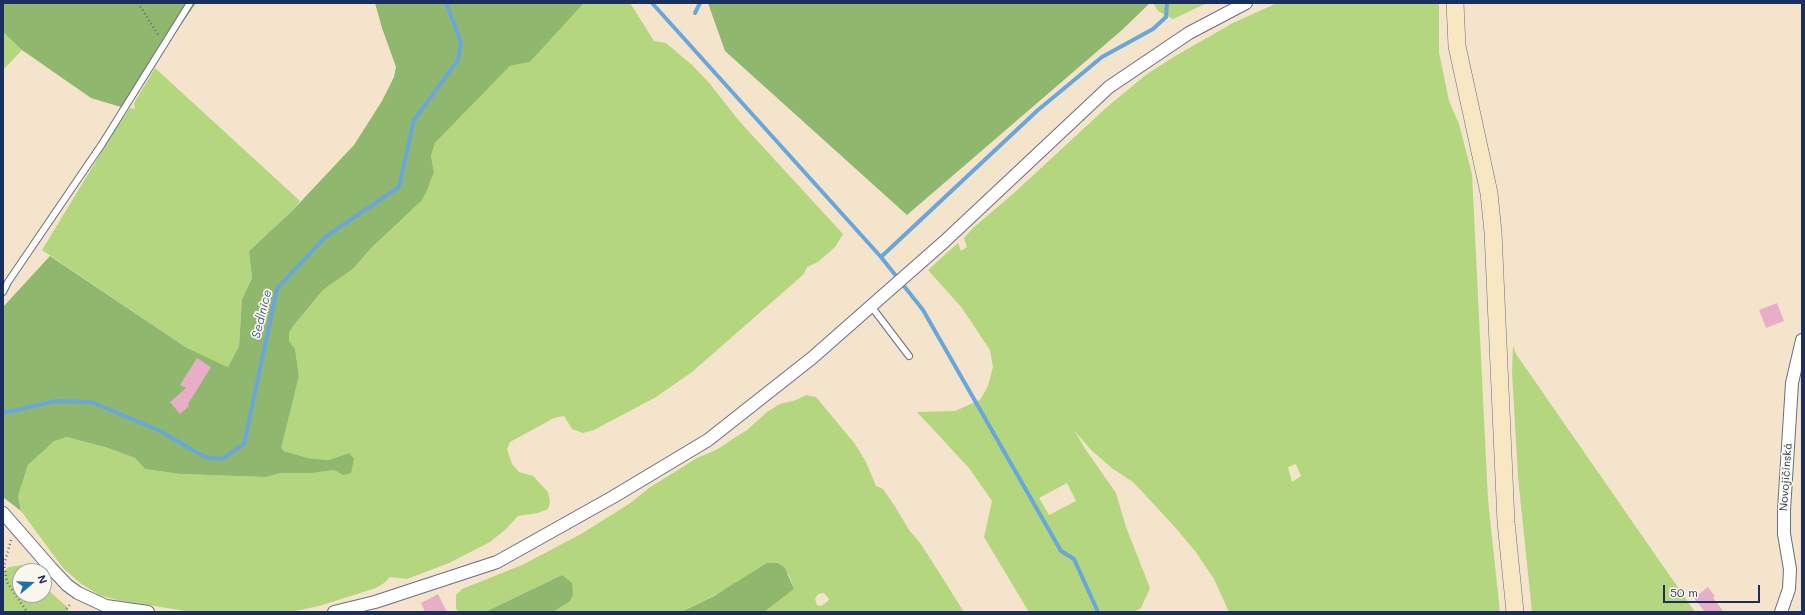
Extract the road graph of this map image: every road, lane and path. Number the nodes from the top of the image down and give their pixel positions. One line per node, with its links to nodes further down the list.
1 (138, 3): 5 (path)
2 (190, 3): 5 (lane)
3 (1246, 3): 7 (street)
4 (1455, 3): 15 (street)
5 (164, 45): 6 (lane)
6 (3, 292)
7 (871, 306): 9 (lane); 14 (street)
8 (1802, 340): 16 (street, Novojičínská)
9 (908, 356)
10 (3, 513): 11 (street)
11 (15, 526): 12 (path); 13 (street)
12 (27, 612)
13 (148, 612)
14 (334, 612)
15 (1515, 612)
16 (1781, 612)

